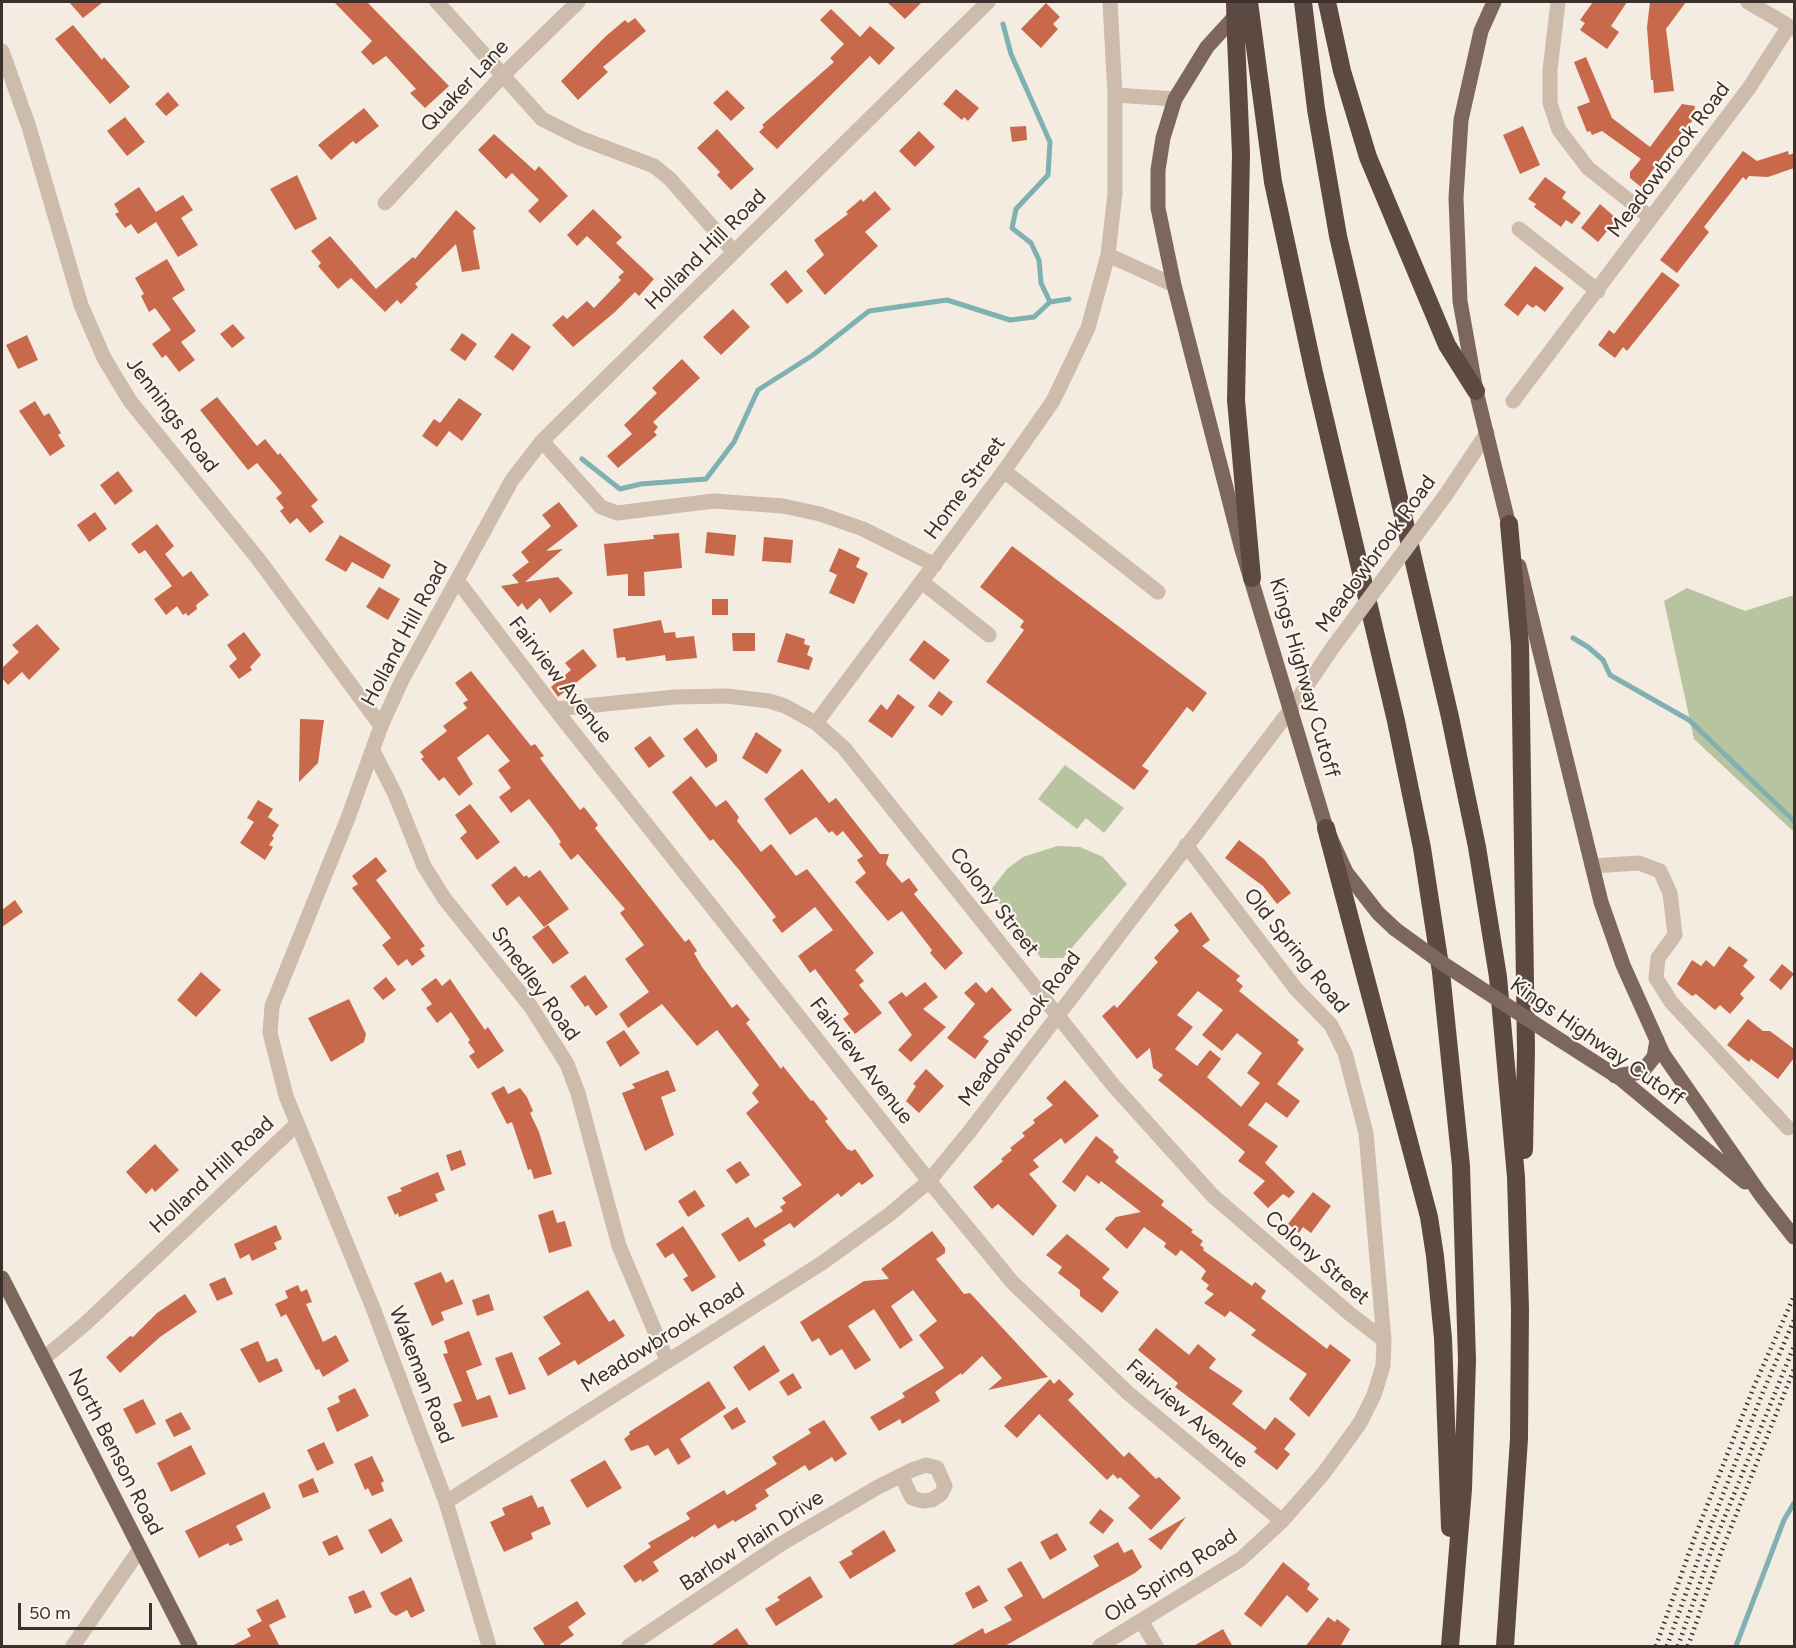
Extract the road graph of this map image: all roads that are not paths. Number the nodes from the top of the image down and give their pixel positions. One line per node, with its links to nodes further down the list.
1 (437, 2): 14 (street)
2 (578, 2): 14 (street, Quaker Lane)
3 (988, 2): 20 (street, Holland Hill Road)
4 (1110, 2): 15 (street, Home Street)
5 (1235, 2): 31 (highway, bridge)
6 (1249, 2): 16 (main road, Kings Highway Cutoff); 61 (highway)
7 (1303, 2): 52 (highway)
8 (1327, 2): 24 (highway)
9 (1494, 2): 24 (main road, Kings Highway Cutoff)
10 (1558, 2): 18 (street)
11 (1748, 2): 12 (street)
12 (1792, 28): 18 (street, Meadowbrook Road)
13 (2, 51): 39 (street, Jennings Road)
14 (504, 74): 17 (street, Quaker Lane); 20 (street)
15 (1115, 95): 16 (street); 21 (street, Home Street)
16 (1175, 99): 22 (main road, Kings Highway Cutoff)
17 (385, 203)
18 (1651, 218): 23 (street, Meadowbrook Road)
19 (1519, 229): 23 (street)
20 (734, 252): 27 (street, Holland Hill Road)
21 (1108, 255): 22 (street); 28 (street, Home Street)
22 (1174, 285): 31 (main road, Kings Highway Cutoff)
23 (1598, 291): 25 (street, Meadowbrook Road)
24 (1476, 391): 26 (main road, Kings Highway Cutoff)
25 (1513, 401)
26 (1487, 433): 29 (main road, Kings Highway Cutoff); 37 (street, Meadowbrook Road, bridge)
27 (542, 441): 30 (street); 32 (street, Holland Hill Road)
28 (1004, 471): 30 (street, Home Street); 34 (street)
29 (1509, 524): 43 (main road, Kings Highway Cutoff); 52 (highway)
30 (934, 565): 33 (street, Home Street)
31 (1252, 578): 37 (main road, Kings Highway Cutoff)
32 (457, 580): 36 (street, Fairview Avenue); 39 (street, Holland Hill Road)
33 (922, 582): 35 (street); 38 (street, Home Street)
34 (1158, 592)
35 (989, 635)
36 (555, 709): 38 (street, Colony Street); 49 (street, Fairview Avenue)
37 (1291, 709): 41 (main road, Kings Highway Cutoff); 42 (street, Meadowbrook Road)
38 (816, 723): 44 (street, Colony Street)
39 (381, 726): 40 (street, Holland Hill Road)
40 (373, 750): 47 (street, Holland Hill Road); 56 (street, Smedley Road)
41 (1326, 828): 46 (main road, Kings Highway Cutoff, bridge); 61 (highway)
42 (1186, 845): 44 (street, Meadowbrook Road); 54 (street, Old Spring Road)
43 (1592, 866): 45 (main road, Kings Highway Cutoff); 48 (street)
44 (1056, 1015): 49 (street, Meadowbrook Road); 54 (street, Colony Street)
45 (1657, 1040): 46 (main road); 50 (main road, Kings Highway Cutoff)
46 (1615, 1076): 50 (main road, Kings Highway Cutoff)
47 (297, 1124): 55 (street, Holland Hill Road); 58 (street, Wakeman Road)
48 (1788, 1128)
49 (929, 1181): 56 (street, Meadowbrook Road); 59 (street, Fairview Avenue)
50 (1761, 1196): 51 (main road, Kings Highway Cutoff)
51 (1794, 1237)
52 (1519, 1242): 70 (highway)
53 (2, 1278): 55 (main road, North Benson Road)
54 (1384, 1340): 59 (street, Old Spring Road)
55 (43, 1359): 60 (main road, North Benson Road)
56 (667, 1360): 58 (street, Meadowbrook Road)
57 (901, 1475): 66 (street, Barlow Plain Drive)
58 (446, 1502): 65 (street, Wakeman Road)
59 (1282, 1521): 62 (street, Old Spring Road)
60 (140, 1549): 63 (street); 64 (main road, North Benson Road)
61 (1454, 1619): 69 (highway)
62 (1142, 1622): 67 (street, Old Spring Road); 68 (street)
63 (73, 1647)
64 (190, 1647)
65 (489, 1647)
66 (629, 1647)
67 (1100, 1647)
68 (1156, 1647)
69 (1450, 1647)
70 (1505, 1647)

